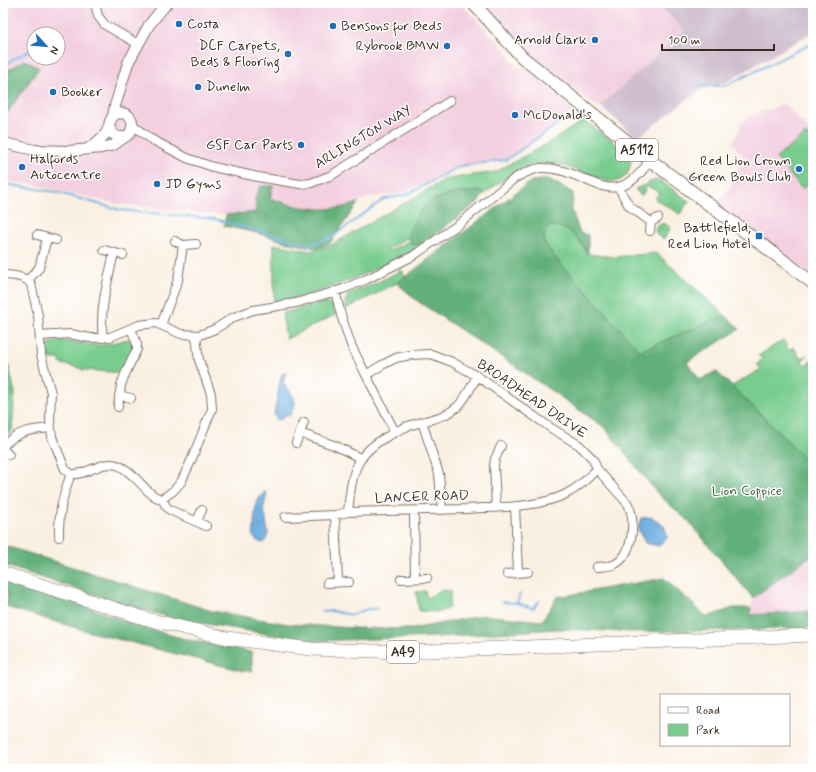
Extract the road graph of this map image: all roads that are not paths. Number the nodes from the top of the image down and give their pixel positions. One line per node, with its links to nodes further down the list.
1 (95, 3): 4 (street)
2 (167, 3): 4 (street, ARLINGTON WAY)
3 (473, 3): 13 (main road, A5112)
4 (138, 44): 5 (street, ARLINGTON WAY)
5 (122, 87): 7 (street, ARLINGTON WAY); 8 (street, ARLINGTON WAY)
6 (450, 101): 10 (street, ARLINGTON WAY)
7 (126, 114): 8 (street); 10 (street, ARLINGTON WAY)
8 (113, 116): 9 (street, ARLINGTON WAY)
9 (109, 127): 10 (street, ARLINGTON WAY); 12 (street, ARLINGTON WAY)
10 (129, 132): 12 (street)
11 (3, 143): 12 (street)
12 (89, 148)
13 (650, 160): 14 (street); 25 (main road, A5112)
14 (619, 188): 15 (street); 26 (street)
15 (650, 231)
16 (37, 235): 17 (street)
17 (47, 238): 18 (street); 24 (street)
18 (56, 240)
19 (196, 244): 27 (street)
20 (104, 250): 21 (street)
21 (114, 253): 22 (street); 31 (street)
22 (123, 255)
23 (3, 275): 24 (street)
24 (28, 280): 29 (street)
25 (813, 283)
26 (335, 292): 30 (street); 32 (street)
27 (162, 325): 28 (street); 30 (street)
28 (131, 329): 31 (street); 34 (street)
29 (40, 336): 31 (street); 39 (street)
30 (196, 336): 49 (street)
31 (102, 338)
32 (366, 375): 33 (street, BROADHEAD DRIVE); 40 (street)
33 (477, 376): 38 (street); 47 (street, BROADHEAD DRIVE)
34 (119, 395): 35 (street); 36 (street)
35 (131, 398)
36 (118, 407)
37 (304, 422): 41 (street)
38 (422, 422): 40 (street); 53 (street)
39 (50, 428): 44 (street); 48 (street)
40 (395, 432): 46 (street)
41 (300, 433): 42 (street); 46 (street)
42 (296, 443)
43 (501, 446): 51 (street)
44 (3, 448): 45 (street)
45 (9, 455)
46 (360, 458): 55 (street)
47 (597, 469): 50 (street, LANCER ROAD); 61 (street, BROADHEAD DRIVE)
48 (71, 474): 49 (street); 60 (street)
49 (162, 499): 58 (street)
50 (515, 506): 51 (street, LANCER ROAD); 62 (street)
51 (496, 507): 53 (street, LANCER ROAD)
52 (202, 510): 58 (street)
53 (442, 510): 54 (street, LANCER ROAD)
54 (414, 511): 55 (street, LANCER ROAD); 66 (street)
55 (348, 512): 56 (street, LANCER ROAD)
56 (335, 515): 57 (street, LANCER ROAD); 69 (street)
57 (284, 517)
58 (197, 521): 59 (street)
59 (206, 526)
60 (59, 537)
61 (597, 567)
62 (518, 572): 63 (street); 65 (street)
63 (528, 572)
64 (3, 573): 72 (highway, A49)
65 (507, 574)
66 (415, 578): 67 (street); 68 (street)
67 (428, 578)
68 (401, 579)
69 (338, 582): 70 (street); 71 (street)
70 (350, 582)
71 (327, 583)
72 (813, 635)

